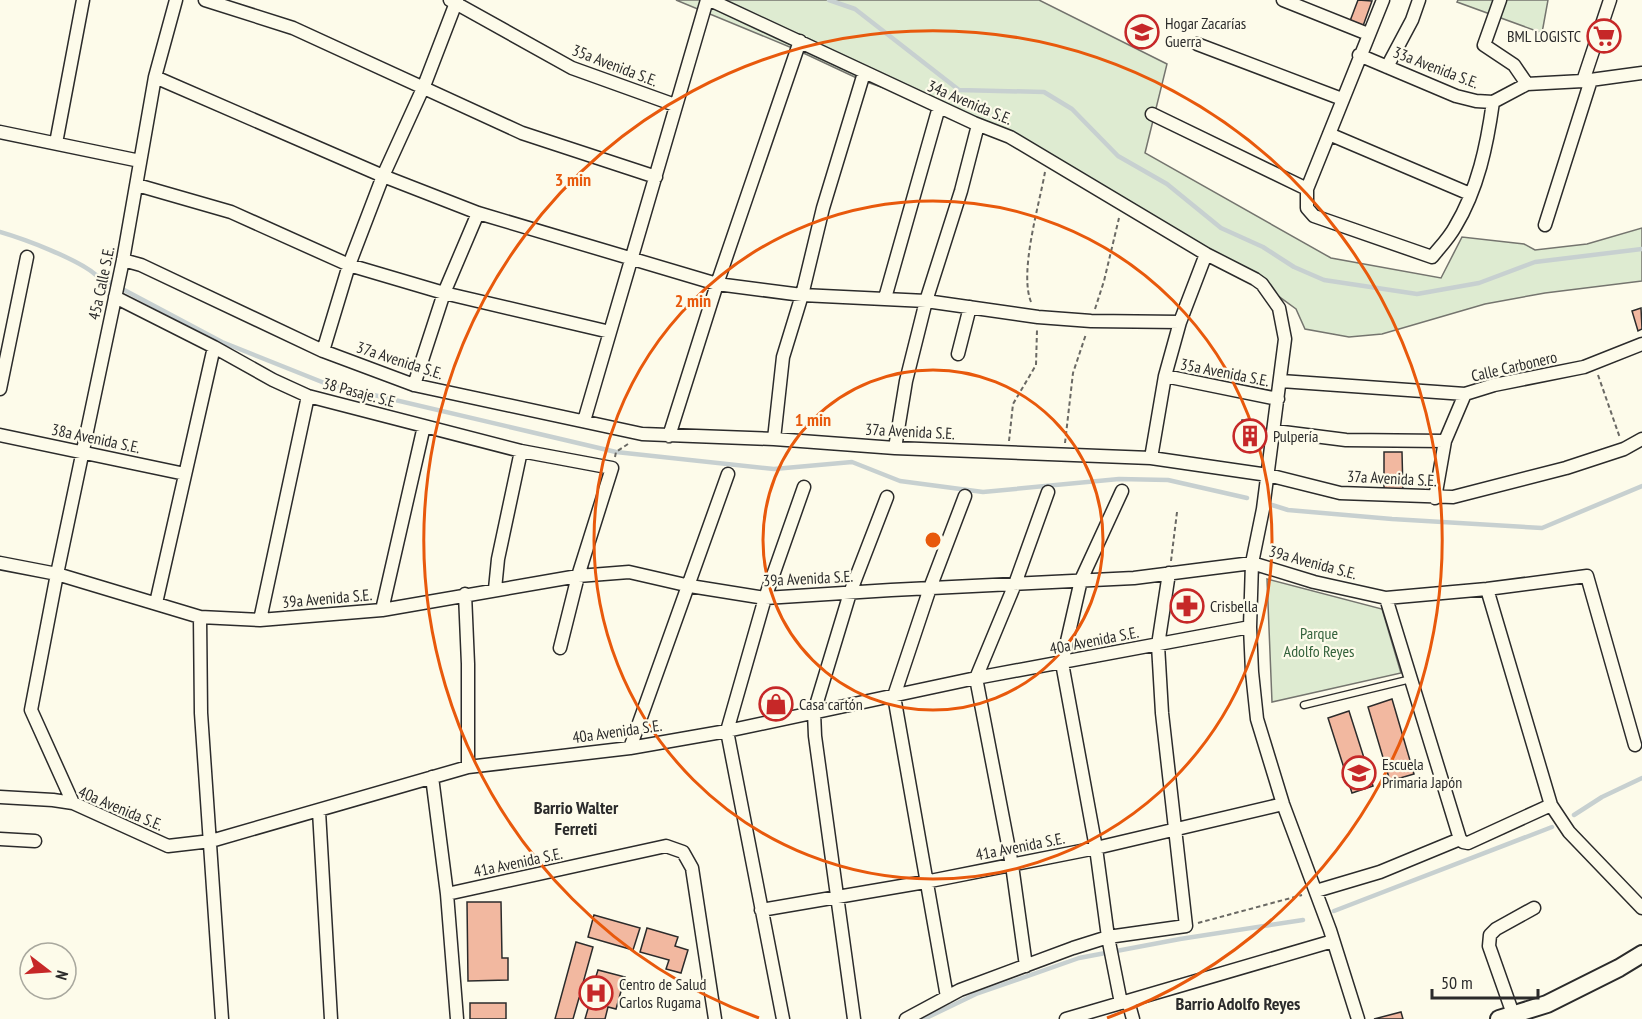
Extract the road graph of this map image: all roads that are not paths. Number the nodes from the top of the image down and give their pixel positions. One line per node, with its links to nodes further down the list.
1 (83, 0): 30 (street)
2 (176, 0): 18 (street, 45a Calle S.E.)
3 (205, 0): 21 (street)
4 (709, 0): 12 (street, 34a Avenida S.E.); 24 (street)
5 (1283, 0): 11 (street)
6 (1383, 0): 11 (street)
7 (1419, 0): 15 (street)
8 (1500, 0): 20 (street)
9 (1610, 0): 19 (street)
10 (454, 1): 21 (street); 24 (street, 35a Avenida S.E.)
11 (1368, 34): 14 (street)
12 (800, 41): 16 (street, 34a Avenida S.E.); 44 (street)
13 (1197, 44): 22 (street)
14 (1359, 55): 15 (street, 33a Avenida S.E.); 22 (street)
15 (1387, 67): 23 (street, 33a Avenida S.E.)
16 (864, 73): 25 (street, 34a Avenida S.E.); 47 (street)
17 (1642, 73): 19 (street, 33a Avenida S.E.)
18 (155, 77): 31 (street, 45a Calle S.E.); 32 (street)
19 (1587, 81): 20 (street, 33a Avenida S.E.); 38 (street)
20 (1527, 84): 23 (street, 33a Avenida S.E.)
21 (424, 86): 32 (street); 33 (street)
22 (1342, 99): 29 (street)
23 (1493, 102): 36 (street)
24 (675, 105): 33 (street)
25 (939, 107): 27 (street, 34a Avenida S.E.); 48 (street)
26 (1152, 114): 35 (street)
27 (978, 125): 39 (street, 34a Avenida S.E.); 49 (street)
28 (0, 132): 30 (street)
29 (1329, 134): 35 (street); 36 (street)
30 (56, 143): 31 (street)
31 (140, 161): 34 (street, 45a Calle S.E.)
32 (383, 176): 37 (street); 43 (street)
33 (656, 177): 41 (street)
34 (137, 185): 42 (street, 45a Calle S.E.); 43 (street)
35 (1307, 189): 36 (street)
36 (1470, 194)
37 (478, 213): 41 (street); 46 (street)
38 (1545, 225)
39 (1206, 254): 51 (street); 58 (street, 34a Avenida S.E.)
40 (27, 257): 60 (street)
41 (633, 259): 44 (street); 52 (street)
42 (123, 260): 45 (street, 45a Calle S.E.); 55 (street, 37a Avenida S.E.)
43 (349, 265): 46 (street); 55 (street)
44 (717, 284): 47 (street); 68 (street)
45 (116, 290): 54 (street, 38 Pasaje. S.E); 74 (street, 45a Calle S.E.)
46 (444, 293): 52 (street); 59 (street)
47 (802, 295): 48 (street); 69 (street)
48 (885, 298): 49 (street)
49 (926, 301): 50 (street); 72 (street)
50 (970, 307): 51 (street); 56 (street)
51 (1180, 322): 57 (street)
52 (610, 332): 64 (street)
53 (1642, 344): 61 (street, Calle Carbonero)
54 (214, 347): 62 (street, 38 Pasaje. S.E); 76 (street)
55 (323, 351): 59 (street, 37a Avenida S.E.)
56 (958, 354)
57 (1165, 376): 63 (street, 35a Avenida S.E.); 75 (street)
58 (1281, 381): 61 (street, Calle Carbonero); 63 (street, 34a Avenida S.E.)
59 (414, 385): 64 (street, 37a Avenida S.E.)
60 (0, 389)
61 (1465, 394): 71 (street)
62 (308, 396): 65 (street, 38 Pasaje. S.E); 103 (street)
63 (1278, 399): 66 (street, 34a Avenida S.E.)
64 (584, 421): 68 (street, 37a Avenida S.E.)
65 (424, 426): 73 (street, 38 Pasaje. S.E); 101 (street)
66 (1275, 431): 71 (street); 78 (street, 34a Avenida S.E.)
67 (0, 435): 74 (street, 38a Avenida S.E.)
68 (669, 436): 69 (street, 37a Avenida S.E.)
69 (774, 439): 72 (street, 37a Avenida S.E.)
70 (1642, 439): 84 (street, 37a Avenida S.E.)
71 (1446, 441): 84 (street)
72 (895, 448): 75 (street, 37a Avenida S.E.)
73 (521, 451): 89 (street, 38 Pasaje. S.E); 94 (street)
74 (81, 452): 76 (street, 38a Avenida S.E.); 88 (street, 45a Calle S.E.)
75 (1151, 458): 78 (street, 37a Avenida S.E.)
76 (186, 474): 100 (street)
77 (728, 474): 92 (street)
78 (1268, 475): 84 (street, 37a Avenida S.E.); 86 (street, 34a Avenida S.E.)
79 (804, 487): 98 (street)
80 (1122, 491): 90 (street)
81 (1048, 492): 91 (street)
82 (965, 496): 93 (street)
83 (887, 497): 96 (street)
84 (1435, 498)
85 (0, 563): 88 (street, 39a Avenida S.E.)
86 (1252, 563): 87 (street, 39a Avenida S.E.); 99 (street, 39a Avenida S.E.); 104 (street, 34a Avenida S.E.)
87 (1169, 573): 90 (street, 39a Avenida S.E.); 105 (street)
88 (57, 574): 100 (street, 39a Avenida S.E.); 119 (street, 45a Calle S.E.)
89 (578, 576): 92 (street, 39a Avenida S.E.); 94 (street, 39a Avenida S.E.); 106 (street)
90 (1081, 580): 91 (street, 39a Avenida S.E.); 107 (street)
91 (1015, 584): 93 (street, 39a Avenida S.E.); 108 (street)
92 (690, 586): 98 (street, 39a Avenida S.E.); 115 (street)
93 (930, 588): 96 (street, 39a Avenida S.E.); 110 (street)
94 (495, 589): 97 (street, 39a Avenida S.E.)
95 (1487, 589): 99 (street, 39a Avenida S.E.); 114 (street, 39a Avenida S.E.); 121 (street)
96 (850, 593): 98 (street, 39a Avenida S.E.); 112 (street)
97 (465, 594): 101 (street, 39a Avenida S.E.); 116 (street)
98 (765, 598): 113 (street)
99 (1386, 598): 109 (street)
100 (156, 603): 102 (street, 39a Avenida S.E.)
101 (382, 610): 103 (street, 39a Avenida S.E.)
102 (200, 617): 103 (street, 39a Avenida S.E.); 127 (street)
103 (260, 620)
104 (1250, 627): 105 (street, 40a Avenida S.E.); 120 (street, 34a Avenida S.E.)
105 (1158, 645): 107 (street, 40a Avenida S.E.); 123 (street)
106 (560, 648)
107 (1062, 663): 108 (street, 40a Avenida S.E.); 128 (street)
108 (976, 678): 110 (street, 40a Avenida S.E.); 129 (street)
109 (1411, 679): 111 (lane); 125 (street)
110 (894, 696): 112 (street, 40a Avenida S.E.); 130 (street)
111 (1304, 705)
112 (814, 712): 113 (street, 40a Avenida S.E.); 133 (street)
113 (727, 730): 115 (street, 40a Avenida S.E.); 136 (street)
114 (1635, 745)
115 (630, 748): 116 (street, 40a Avenida S.E.)
116 (468, 767): 117 (street, 40a Avenida S.E.)
117 (432, 777): 122 (street, 40a Avenida S.E.); 132 (street)
118 (0, 797): 119 (street, 40a Avenida S.E.)
119 (73, 804): 127 (street, 40a Avenida S.E.)
120 (1283, 804): 123 (street, 41a Avenida S.E.); 131 (street, 34a Avenida S.E.)
121 (1551, 805): 125 (street); 135 (street)
122 (319, 811): 127 (street, 40a Avenida S.E.); 145 (street)
123 (1176, 829): 128 (street, 41a Avenida S.E.); 137 (street)
124 (0, 839): 126 (street)
125 (1460, 839): 131 (street)
126 (35, 841)
127 (211, 841): 144 (street)
128 (1096, 848): 129 (street, 41a Avenida S.E.); 137 (street)
129 (1012, 865): 130 (street, 41a Avenida S.E.); 140 (street)
130 (926, 882): 133 (street, 41a Avenida S.E.); 141 (street)
131 (1316, 891): 138 (street, 34a Avenida S.E.)
132 (447, 894): 146 (street); 147 (street, 41a Avenida S.E.)
133 (837, 897): 136 (street, 41a Avenida S.E.); 149 (street)
134 (1534, 908): 143 (street)
135 (1642, 908)
136 (761, 910): 148 (street)
137 (1108, 937): 140 (street); 142 (street)
138 (1333, 941): 142 (street); 153 (street, 34a Avenida S.E.)
139 (1642, 954): 143 (street)
140 (1026, 966): 141 (street)
141 (947, 997): 150 (street)
142 (1125, 1002): 151 (street); 152 (street)
143 (1506, 1017)
144 (222, 1019)
145 (331, 1019)
146 (456, 1019)
147 (715, 1019)
148 (783, 1019)
149 (854, 1019)
150 (906, 1019)
151 (1066, 1019)
152 (1133, 1019)
153 (1358, 1019)

